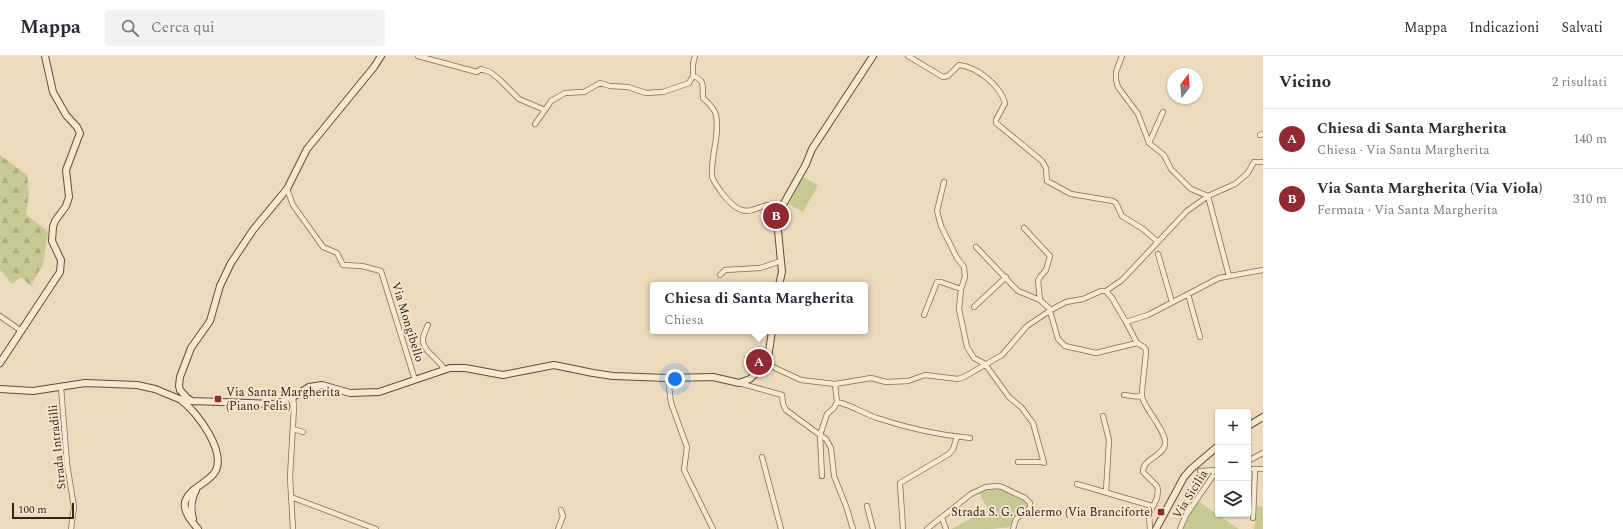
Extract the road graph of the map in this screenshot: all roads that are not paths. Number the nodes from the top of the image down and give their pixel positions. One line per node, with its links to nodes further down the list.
1 (45, 56): 39 (street)
2 (381, 56): 15 (street)
3 (418, 56): 9 (street)
4 (695, 56): 8 (street)
5 (872, 56): 17 (street)
6 (908, 56): 19 (street)
7 (1122, 56): 12 (street)
8 (693, 76): 9 (street); 17 (street)
9 (545, 110): 11 (street)
10 (1163, 112): 12 (street)
11 (535, 124)
12 (1149, 143): 16 (street)
13 (1263, 162): 16 (street)
14 (944, 182): 28 (street)
15 (287, 189): 48 (street, Via Mongibello); 57 (street)
16 (1208, 196): 19 (street); 26 (street)
17 (779, 212): 22 (street)
18 (1024, 228): 31 (street)
19 (1158, 242): 29 (street)
20 (976, 247): 25 (street)
21 (1158, 254): 32 (street)
22 (781, 262): 24 (street); 27 (street)
23 (1263, 270): 26 (street)
24 (720, 275)
25 (1006, 276): 31 (street); 33 (street)
26 (1230, 276): 30 (street)
27 (779, 282)
28 (961, 289): 35 (street); 44 (street)
29 (1106, 291): 34 (street); 37 (street)
30 (1188, 294): 32 (street); 41 (street)
31 (1040, 300): 34 (street)
32 (1172, 302): 37 (street)
33 (974, 307)
34 (1050, 311): 42 (street); 44 (street)
35 (924, 315)
36 (0, 316): 39 (street)
37 (1126, 322): 42 (street)
38 (428, 325): 46 (street)
39 (20, 330): 43 (street)
40 (772, 334): 45 (street)
41 (1200, 337)
42 (1137, 343): 54 (street)
43 (0, 361)
44 (985, 364): 50 (street); 70 (street)
45 (765, 366): 49 (street); 50 (street)
46 (444, 370): 47 (street); 48 (street)
47 (668, 378): 49 (street); 91 (street)
48 (415, 380): 55 (street)
49 (748, 383): 63 (street)
50 (835, 384): 56 (street)
51 (61, 387): 52 (street); 57 (street); 87 (street, Strada Intradilli)
52 (1, 388)
53 (1124, 395): 54 (street)
54 (1141, 396): 82 (street)
55 (293, 397): 57 (street); 61 (street)
56 (837, 402): 63 (street); 64 (street)
57 (192, 404): 86 (street)
58 (1103, 416): 79 (street)
59 (1263, 417): 60 (street)
60 (1251, 424)
61 (293, 430): 62 (street); 80 (street)
62 (303, 432)
63 (820, 435): 77 (street); 93 (street)
64 (957, 437): 65 (street); 95 (street)
65 (970, 438)
66 (1215, 449): 100 (street)
67 (1263, 453): 69 (street)
68 (762, 457): 92 (street)
69 (1251, 459)
70 (1018, 462)
71 (1251, 469): 72 (street)
72 (1255, 469): 73 (street); 85 (street)
73 (1263, 469)
74 (1215, 470): 75 (street)
75 (1200, 471)
76 (1215, 473): 101 (street, Via Sicilia)
77 (822, 476)
78 (1077, 484): 79 (street)
79 (1106, 492): 82 (street)
80 (291, 497): 88 (street); 89 (street)
81 (867, 506): 94 (street)
82 (1152, 506): 99 (street)
83 (560, 510): 90 (street)
84 (942, 518): 96 (street); 97 (street); 98 (street)
85 (1253, 518)
86 (197, 528)
87 (71, 529)
88 (293, 529)
89 (376, 529)
90 (558, 529)
91 (713, 529)
92 (781, 529)
93 (853, 529)
94 (873, 529)
95 (903, 529)
96 (927, 529)
97 (946, 529)
98 (1013, 529)
99 (1150, 529)
100 (1156, 529)
101 (1180, 529)

